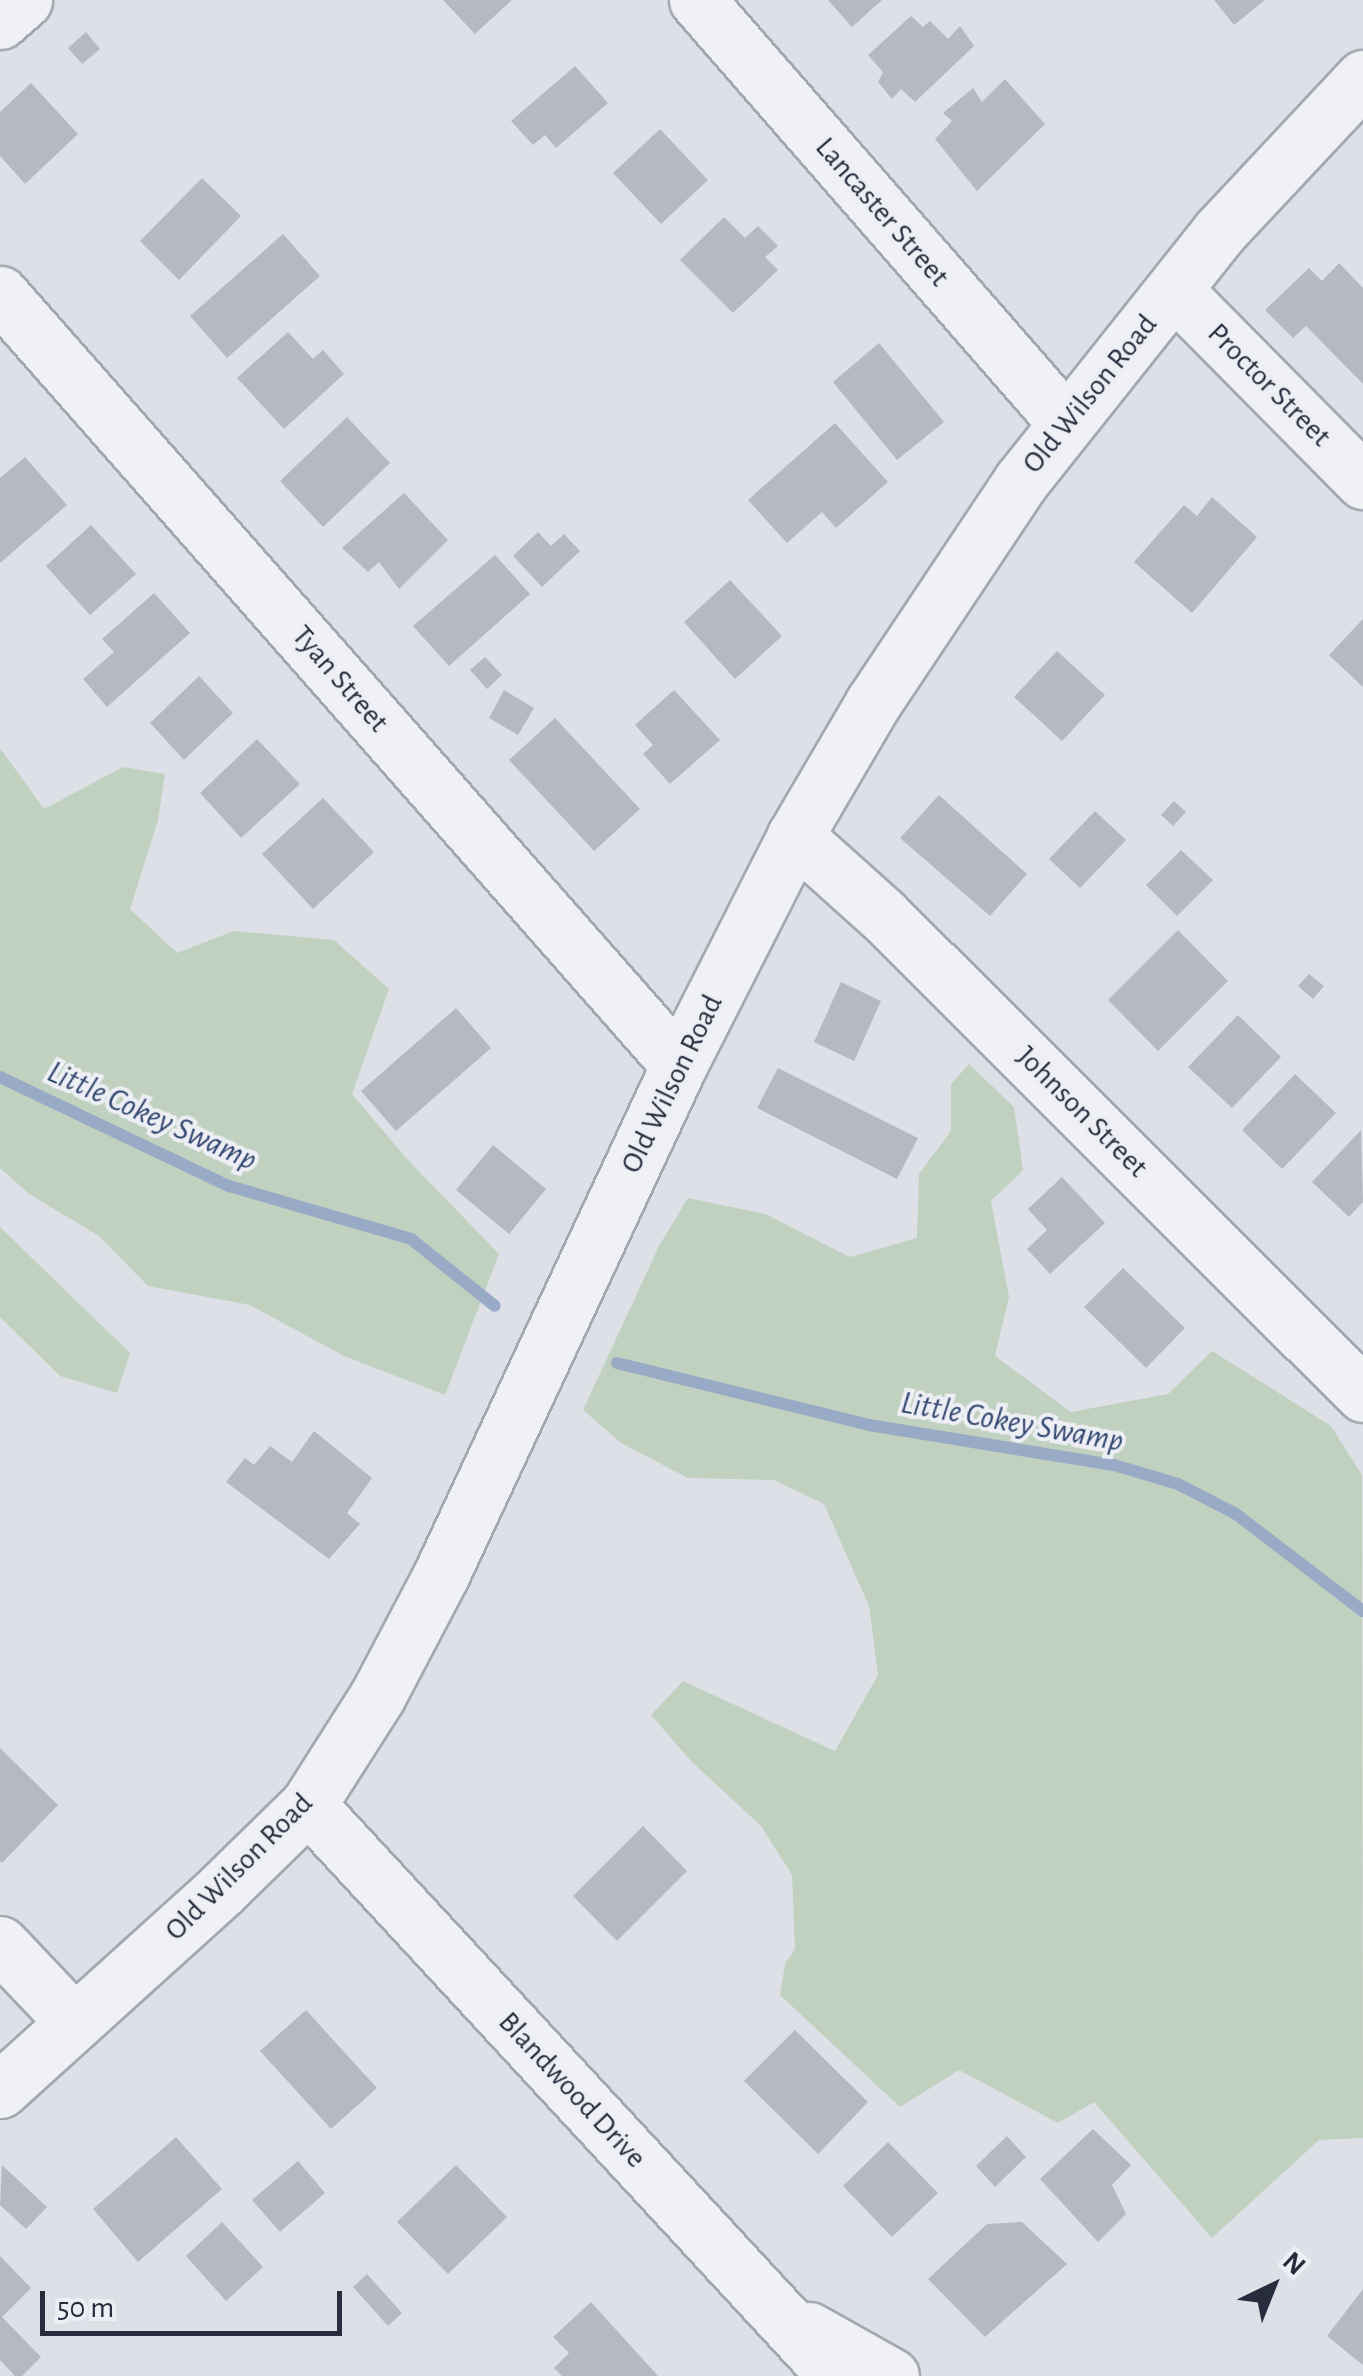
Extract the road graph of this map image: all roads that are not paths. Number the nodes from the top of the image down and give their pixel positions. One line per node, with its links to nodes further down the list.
1 (24, 0): 3 (street)
2 (698, 0): 7 (street, Lancaster Street)
3 (0, 21)
4 (1363, 78): 5 (street, Old Wilson Road)
5 (1174, 290): 7 (street, Old Wilson Road); 8 (street, Proctor Street)
6 (0, 294): 10 (street, Tyan Street)
7 (1066, 424): 9 (street, Old Wilson Road)
8 (1363, 480)
9 (794, 836): 10 (street, Old Wilson Road); 11 (street, Johnson Street)
10 (679, 1065): 12 (street, Old Wilson Road)
11 (1363, 1394)
12 (308, 1805): 14 (street, Old Wilson Road); 16 (street, Blandwood Drive)
13 (0, 1944): 14 (street)
14 (74, 2022): 15 (street, Old Wilson Road)
15 (0, 2090)
16 (776, 2311): 17 (street); 18 (street, Blandwood Drive); 19 (street)
17 (803, 2376)
18 (836, 2376)
19 (891, 2376)

